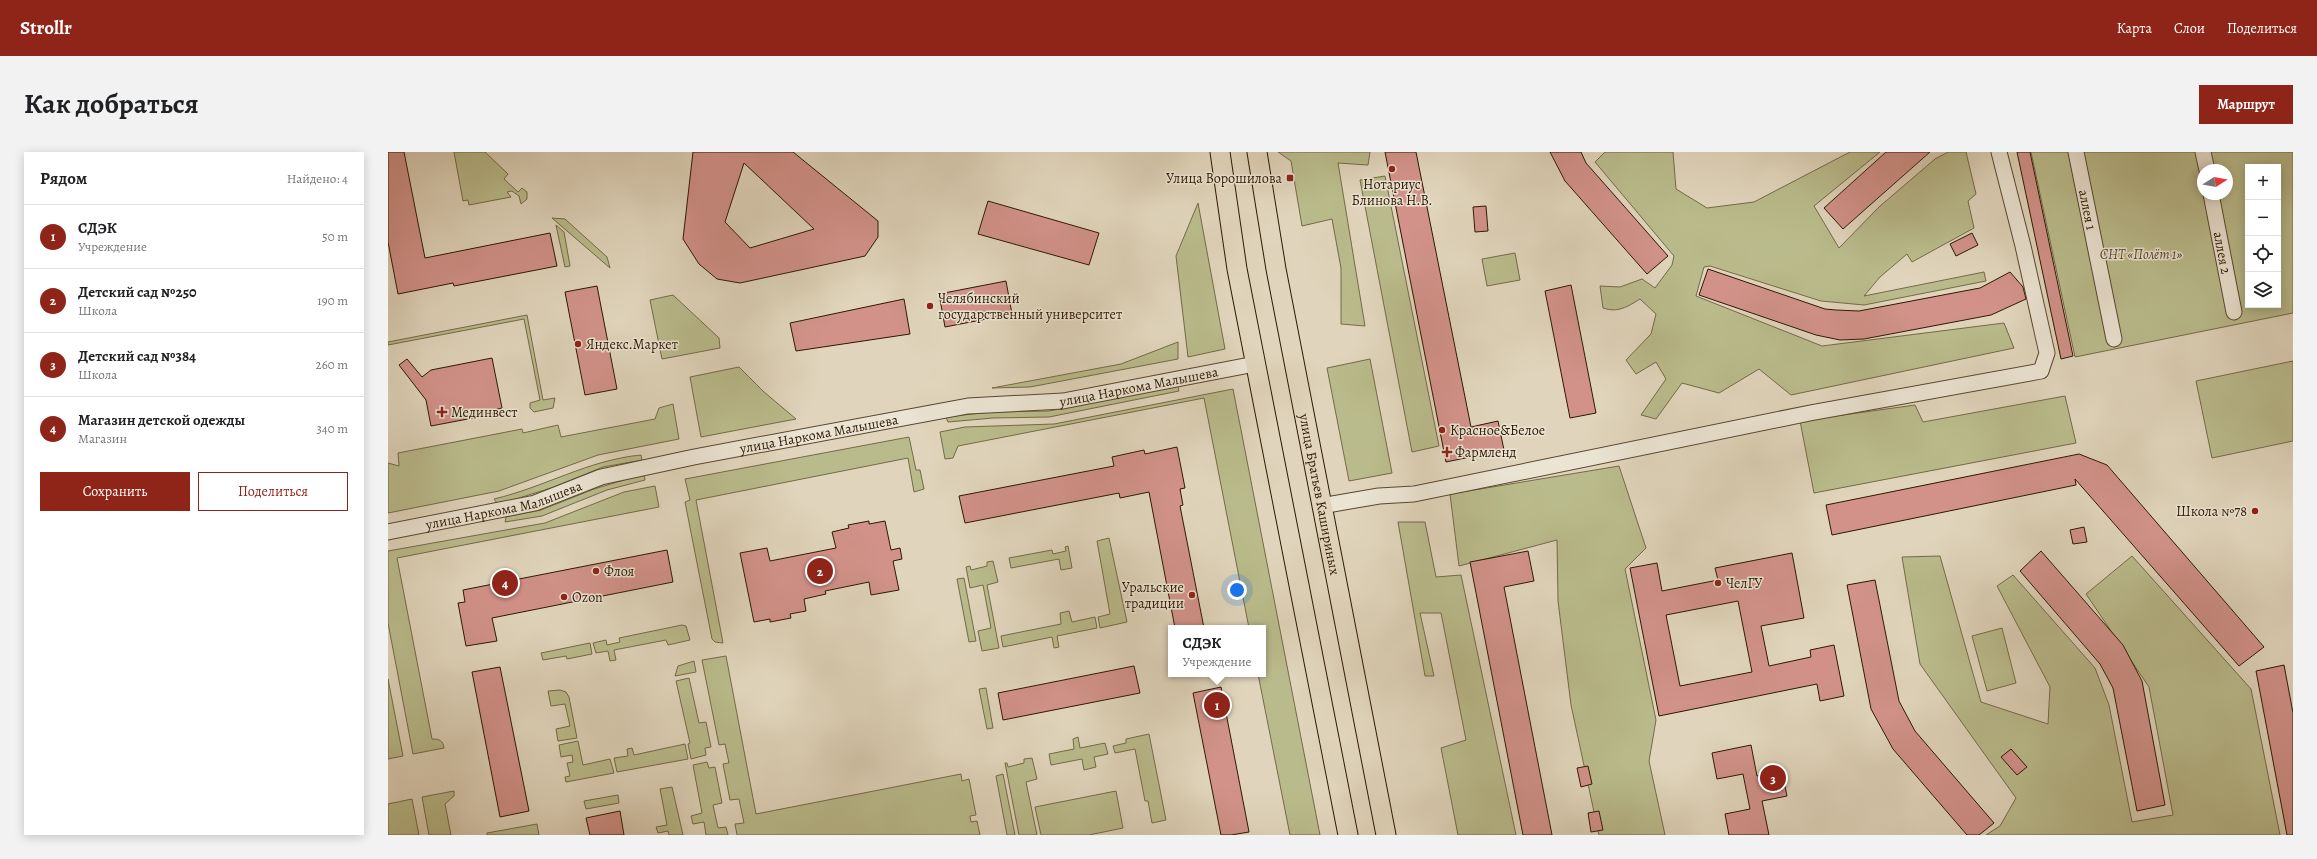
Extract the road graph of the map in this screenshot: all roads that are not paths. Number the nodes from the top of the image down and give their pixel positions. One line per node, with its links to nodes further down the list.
1 (1220, 152): 10 (main road)
2 (1257, 152): 11 (main road, улица Братьев Кашириных)
3 (1999, 152): 11 (street)
4 (2076, 152): 9 (street, аллея 1)
5 (2203, 152): 6 (street)
6 (2206, 164)
7 (2212, 200): 8 (street, аллея 2)
8 (2234, 312)
9 (2114, 339)
10 (1255, 364): 12 (street, улица Наркома Малышева); 13 (main road)
11 (1322, 506): 14 (main road, улица Братьев Кашириных)
12 (388, 532)
13 (1346, 830)
14 (1386, 835)

